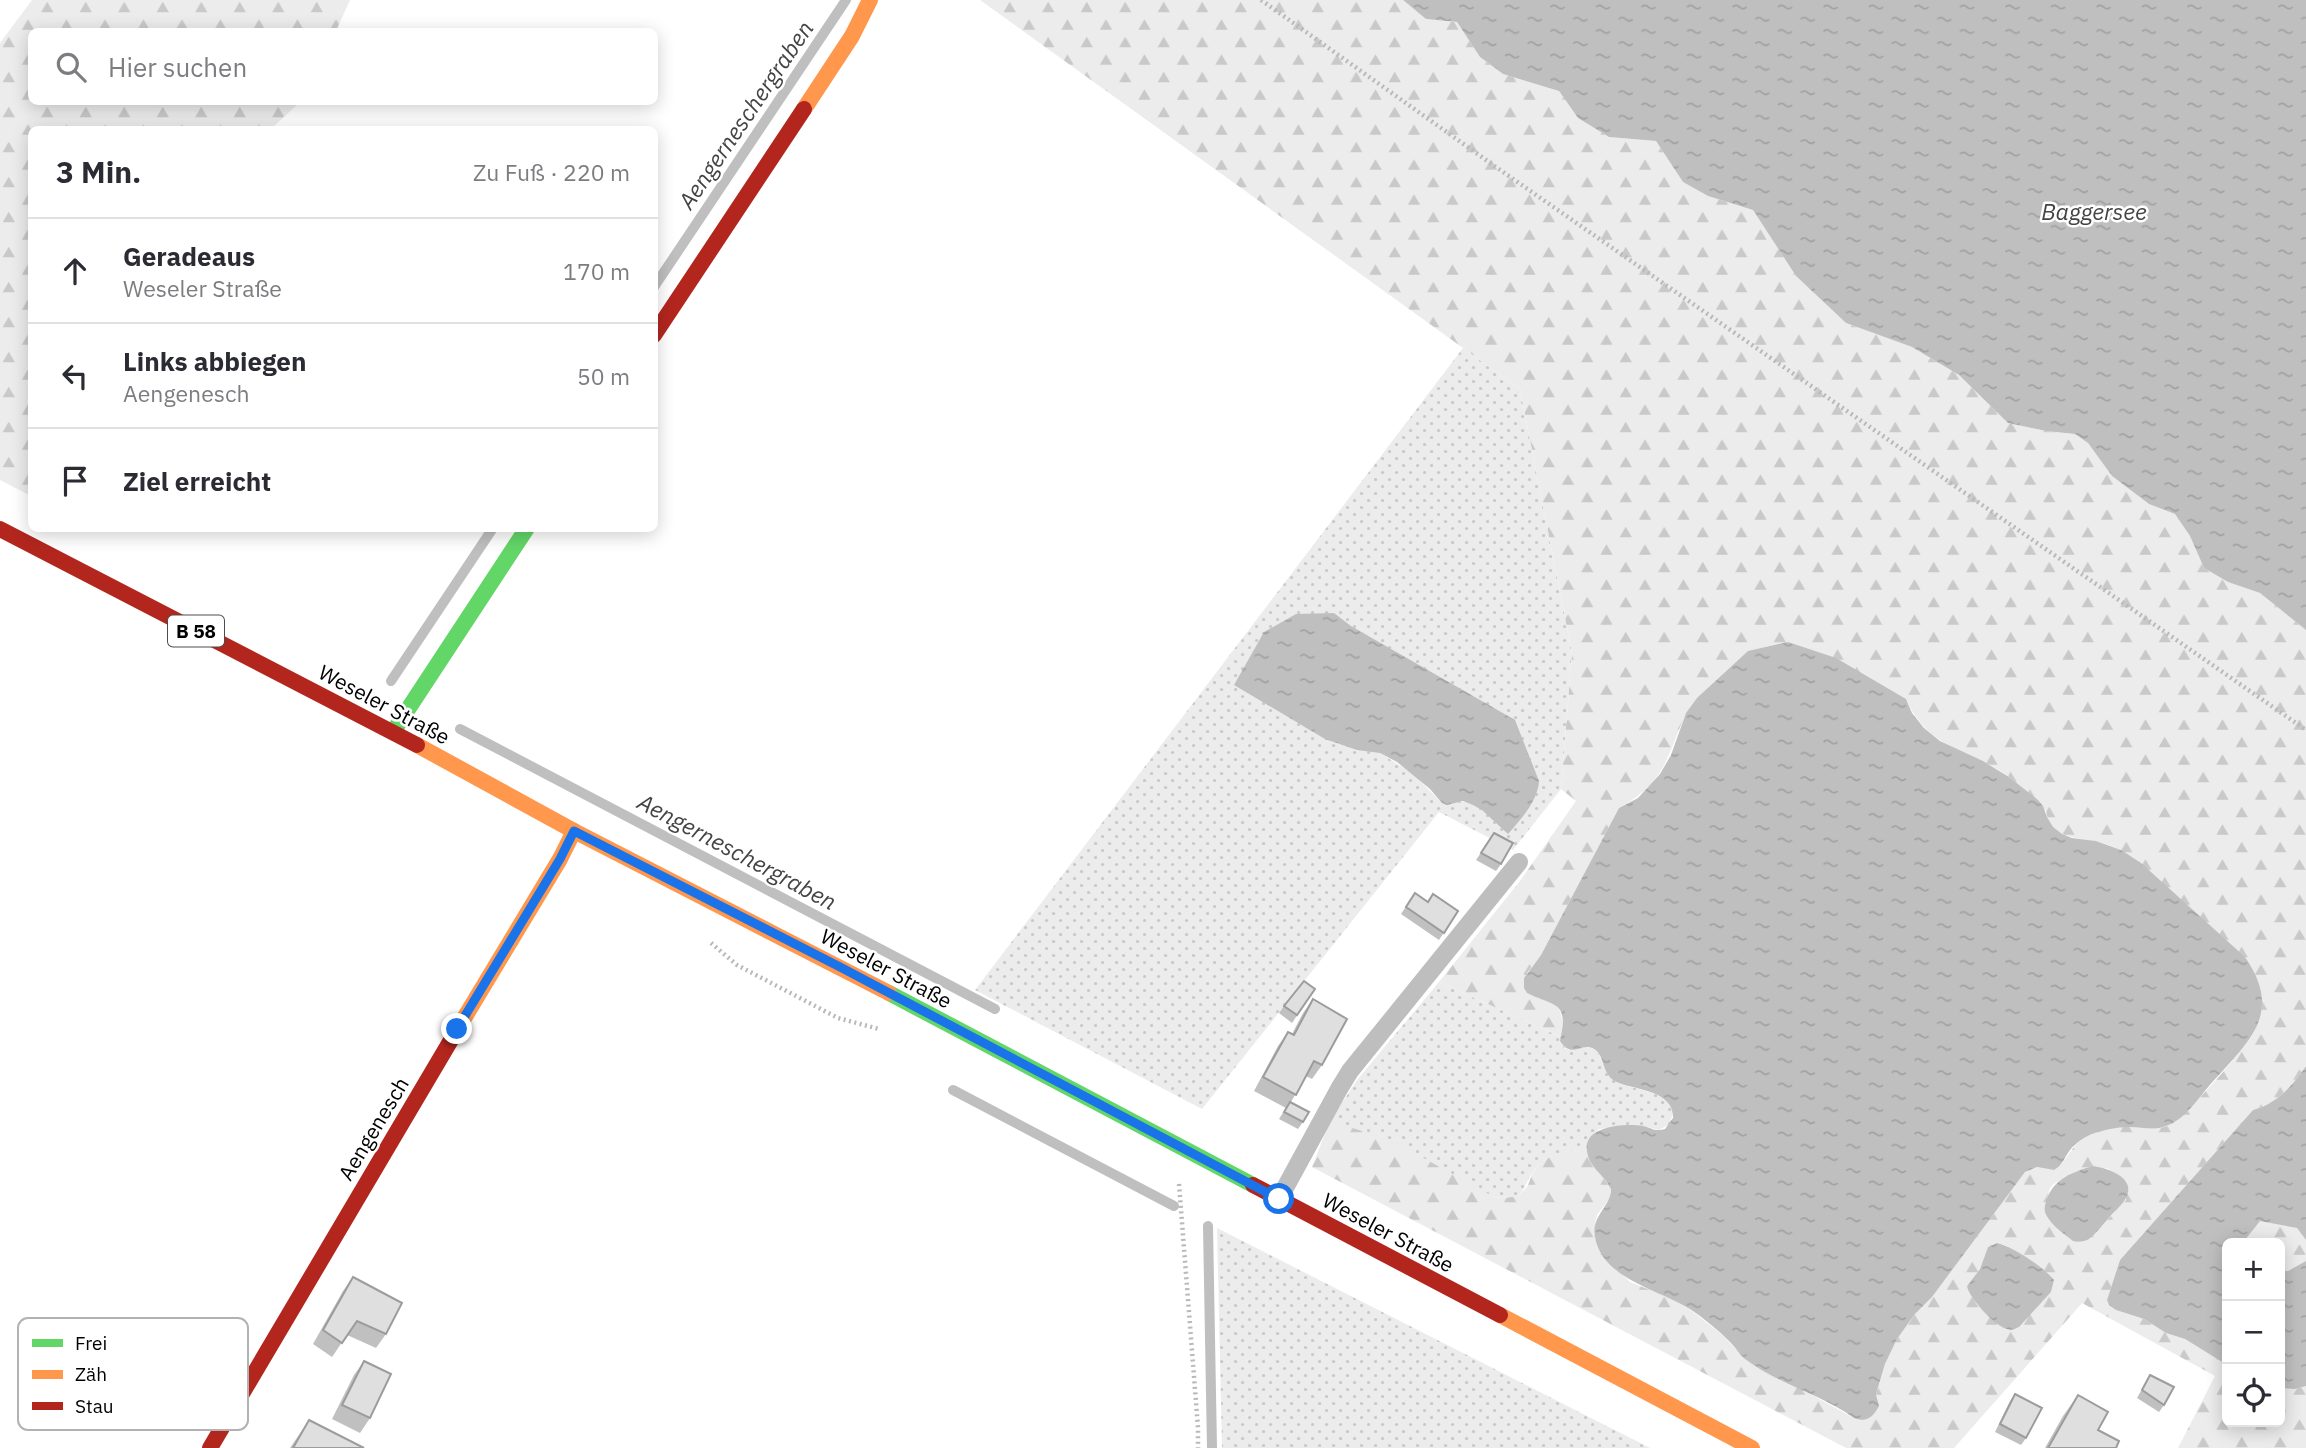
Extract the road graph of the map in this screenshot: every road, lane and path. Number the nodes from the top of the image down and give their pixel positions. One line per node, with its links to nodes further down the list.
1 (870, 0): 3 (main road)
2 (1261, 0): 6 (path)
3 (658, 329)
4 (0, 530): 7 (main road, Weseler Straße / B 58)
5 (524, 532): 7 (main road)
6 (2306, 730)
7 (393, 732): 8 (main road, Weseler Straße / B 58)
8 (574, 831): 10 (main road, Weseler Straße / B 58); 12 (main road, Aengenesch)
9 (1520, 862): 11 (lane)
10 (1177, 1146): 11 (main road, Weseler Straße / B 58); 15 (path)
11 (1279, 1199): 16 (main road, Weseler Straße / B 58)
12 (248, 1384)
13 (221, 1430): 14 (main road, Aengenesch)
14 (210, 1448)
15 (1198, 1448)
16 (1752, 1448)

